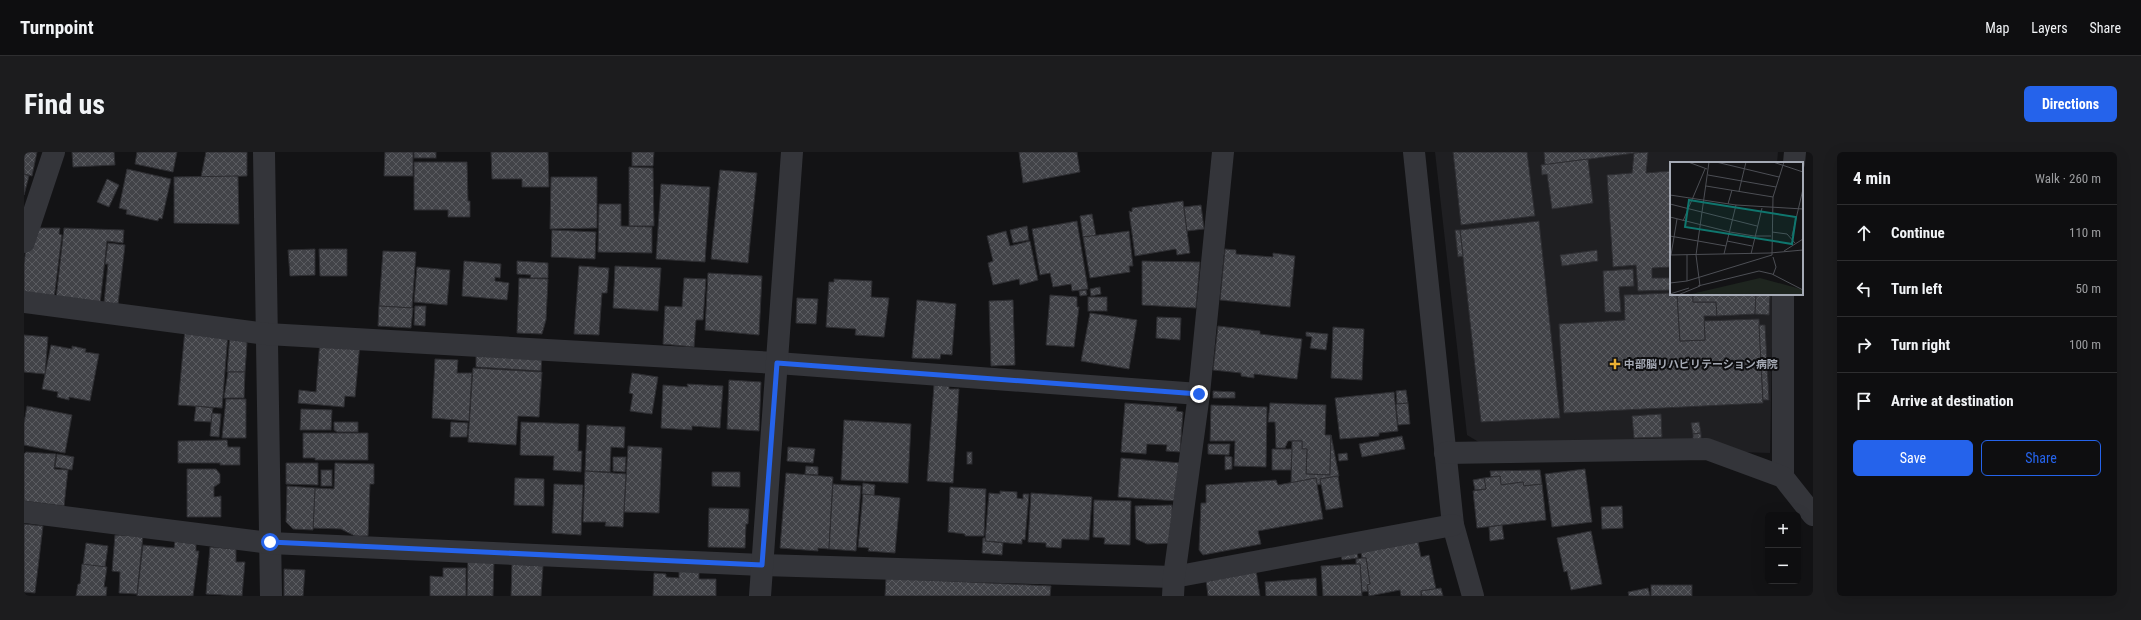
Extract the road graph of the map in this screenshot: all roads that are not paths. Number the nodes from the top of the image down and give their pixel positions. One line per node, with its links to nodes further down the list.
1 (54, 152): 8 (street)
2 (264, 152): 11 (street)
3 (792, 152): 12 (street)
4 (1223, 152): 13 (street)
5 (1414, 152): 14 (street)
6 (1795, 152): 7 (street)
7 (1794, 162)
8 (24, 242)
9 (1783, 295): 15 (street)
10 (24, 302): 11 (street)
11 (267, 334): 12 (street); 19 (street)
12 (777, 363): 13 (street); 20 (street)
13 (1199, 394): 21 (street)
14 (1445, 452): 15 (street); 18 (street)
15 (1783, 477): 17 (street)
16 (24, 512): 19 (street)
17 (1813, 515)
18 (1453, 525): 21 (street); 24 (street)
19 (270, 542): 20 (street); 22 (street)
20 (762, 565): 21 (street); 23 (street)
21 (1174, 586)
22 (271, 596)
23 (760, 596)
24 (1473, 596)

